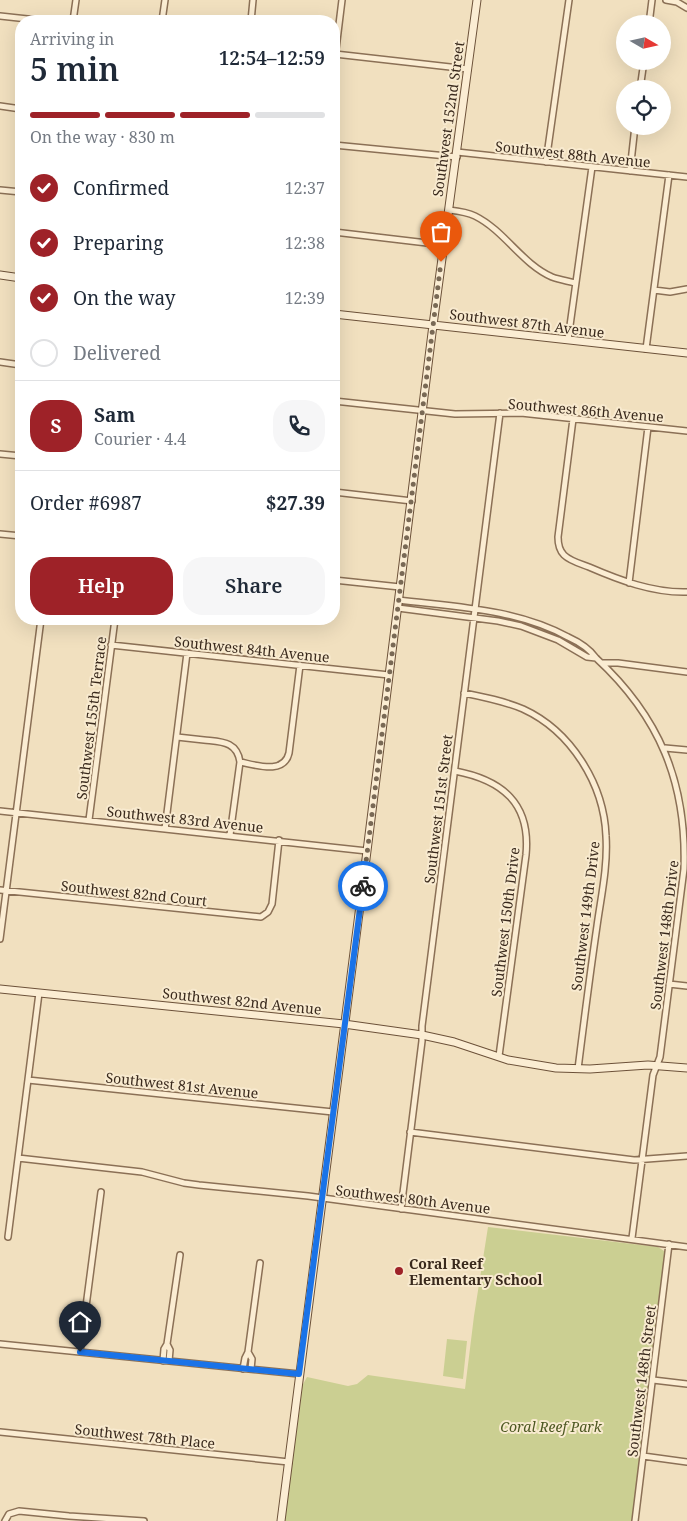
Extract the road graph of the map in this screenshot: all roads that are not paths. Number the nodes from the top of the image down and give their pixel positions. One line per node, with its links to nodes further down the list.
1 (76, 0): 10 (street)
2 (164, 0): 11 (street)
3 (253, 0): 12 (street)
4 (342, 0): 13 (street)
5 (477, 0): 18 (main road, Southwest 152nd Street)
6 (569, 0): 24 (street)
7 (652, 0): 14 (street)
8 (666, 0): 9 (street)
9 (687, 8)
10 (74, 15)
11 (163, 15)
12 (252, 15)
13 (340, 15)
14 (650, 15)
15 (0, 16): 16 (street)
16 (15, 18)
17 (340, 55): 18 (street)
18 (468, 69): 23 (main road, Southwest 152nd Street)
19 (0, 106): 20 (street)
20 (15, 108)
21 (634, 135): 26 (street)
22 (340, 145): 23 (street, Southwest 88th Avenue)
23 (457, 155): 24 (street, Southwest 88th Avenue); 31 (main road, Southwest 152nd Street)
24 (546, 162): 25 (street, Southwest 88th Avenue)
25 (592, 167): 26 (street, Southwest 88th Avenue); 36 (street)
26 (630, 171): 27 (street, Southwest 88th Avenue)
27 (669, 175): 28 (street, Southwest 88th Avenue); 37 (street)
28 (687, 178)
29 (0, 190): 30 (street)
30 (15, 191)
31 (449, 210): 33 (main road, Southwest 152nd Street); 36 (street)
32 (340, 233): 33 (street)
33 (444, 245): 40 (main road, Southwest 152nd Street)
34 (0, 275): 35 (main road)
35 (15, 277)
36 (575, 283): 41 (street)
37 (654, 290): 38 (street); 42 (street)
38 (687, 290)
39 (340, 315): 40 (main road, Southwest 87th Avenue)
40 (433, 324): 41 (main road, Southwest 87th Avenue); 47 (main road, Southwest 152nd Street)
41 (568, 340): 42 (main road, Southwest 87th Avenue)
42 (646, 349): 43 (main road, Southwest 87th Avenue)
43 (687, 353)
44 (0, 362): 45 (street)
45 (15, 363)
46 (340, 402): 47 (street, Southwest 86th Avenue)
47 (423, 411): 48 (street, Southwest 86th Avenue); 55 (main road, Southwest 152nd Street)
48 (500, 413): 49 (street, Southwest 86th Avenue); 63 (street, Southwest 151st Street)
49 (573, 419): 50 (street, Southwest 86th Avenue); 59 (street)
50 (648, 426): 51 (street, Southwest 86th Avenue); 59 (street)
51 (687, 431)
52 (0, 454): 53 (street)
53 (15, 455)
54 (340, 493): 55 (street)
55 (412, 501): 60 (main road, Southwest 152nd Street)
56 (0, 534): 57 (street)
57 (15, 535)
58 (340, 581): 60 (street)
59 (629, 583): 61 (street)
60 (400, 587): 62 (main road, Southwest 152nd Street)
61 (687, 592)
62 (399, 604): 63 (street, Southwest 148th Drive); 64 (street); 73 (main road, Southwest 152nd Street)
63 (475, 610): 64 (street, Southwest 151st Street); 69 (street, Southwest 148th Drive)
64 (474, 618): 69 (street); 74 (street, Southwest 151st Street)
65 (40, 625): 81 (street)
66 (114, 625): 67 (street, Southwest 155th Terrace)
67 (112, 645): 68 (street, Southwest 84th Avenue); 82 (street, Southwest 155th Terrace)
68 (188, 653): 71 (street, Southwest 84th Avenue); 75 (street)
69 (596, 658): 70 (street, Southwest 148th Drive)
70 (602, 663): 72 (street); 76 (street, Southwest 148th Drive)
71 (300, 665): 73 (street, Southwest 84th Avenue); 78 (street)
72 (687, 672)
73 (390, 675): 87 (main road, Southwest 152nd Street)
74 (464, 693): 79 (street, Southwest 151st Street); 99 (street, Southwest 149th Drive)
75 (176, 737): 78 (street); 83 (street)
76 (665, 748): 77 (street); 84 (street, Southwest 148th Drive)
77 (687, 750)
78 (240, 762): 85 (street)
79 (455, 771): 95 (street, Southwest 151st Street); 96 (street, Southwest 150th Drive)
80 (0, 811): 81 (street, Southwest 83rd Avenue)
81 (16, 812): 82 (street, Southwest 83rd Avenue); 88 (street)
82 (89, 820): 83 (street, Southwest 83rd Avenue)
83 (165, 829): 85 (street, Southwest 83rd Avenue)
84 (686, 829): 90 (street, Southwest 148th Drive)
85 (230, 835): 86 (street, Southwest 83rd Avenue)
86 (279, 840): 87 (street, Southwest 83rd Avenue); 88 (street, Southwest 82nd Court)
87 (368, 851): 94 (main road, Southwest 152nd Street)
88 (3, 890): 89 (street)
89 (0, 939)
90 (669, 984): 91 (street); 97 (street, Southwest 148th Drive)
91 (687, 986)
92 (0, 988): 93 (main road, Southwest 82nd Avenue)
93 (39, 993): 94 (main road, Southwest 82nd Avenue); 100 (street)
94 (344, 1024): 95 (main road, Southwest 82nd Avenue); 101 (main road, Southwest 152nd Street)
95 (422, 1035): 96 (main road, Southwest 82nd Avenue); 102 (street, Southwest 151st Street)
96 (499, 1056): 99 (main road, Southwest 82nd Avenue)
97 (656, 1066): 98 (main road, Southwest 82nd Avenue); 99 (main road, Southwest 82nd Avenue); 105 (street, Southwest 148th Drive)
98 (687, 1068)
99 (578, 1069)
100 (28, 1080): 101 (street, Southwest 81st Avenue); 104 (street)
101 (333, 1112): 107 (main road, Southwest 152nd Street)
102 (410, 1132): 105 (street); 108 (street, Southwest 151st Street)
103 (687, 1156): 105 (street)
104 (18, 1158): 107 (street, Southwest 80th Avenue); 109 (street)
105 (642, 1160): 110 (street, Southwest 148th Drive)
106 (101, 1192): 116 (street)
107 (322, 1199): 108 (street, Southwest 80th Avenue); 121 (main road, Southwest 152nd Street)
108 (401, 1209): 110 (street, Southwest 80th Avenue)
109 (8, 1237)
110 (632, 1238): 111 (street, Southwest 80th Avenue)
111 (669, 1244): 112 (street, Southwest 80th Avenue); 122 (street, Southwest 148th Street)
112 (687, 1247)
113 (180, 1255): 118 (street)
114 (260, 1263): 117 (street)
115 (0, 1344): 116 (street)
116 (80, 1352): 118 (street)
117 (248, 1352): 119 (street); 120 (street)
118 (166, 1361): 119 (street)
119 (243, 1369): 120 (street)
120 (250, 1370): 121 (street)
121 (299, 1374): 126 (main road, Southwest 152nd Street)
122 (653, 1380): 123 (street); 125 (street, Southwest 148th Street)
123 (687, 1384)
124 (0, 1432): 126 (street, Southwest 78th Place)
125 (643, 1456): 127 (street); 131 (street, Southwest 148th Street)
126 (288, 1462): 130 (main road, Southwest 152nd Street)
127 (687, 1462)
128 (5, 1521): 129 (street)
129 (144, 1521)
130 (281, 1521)
131 (635, 1521)

